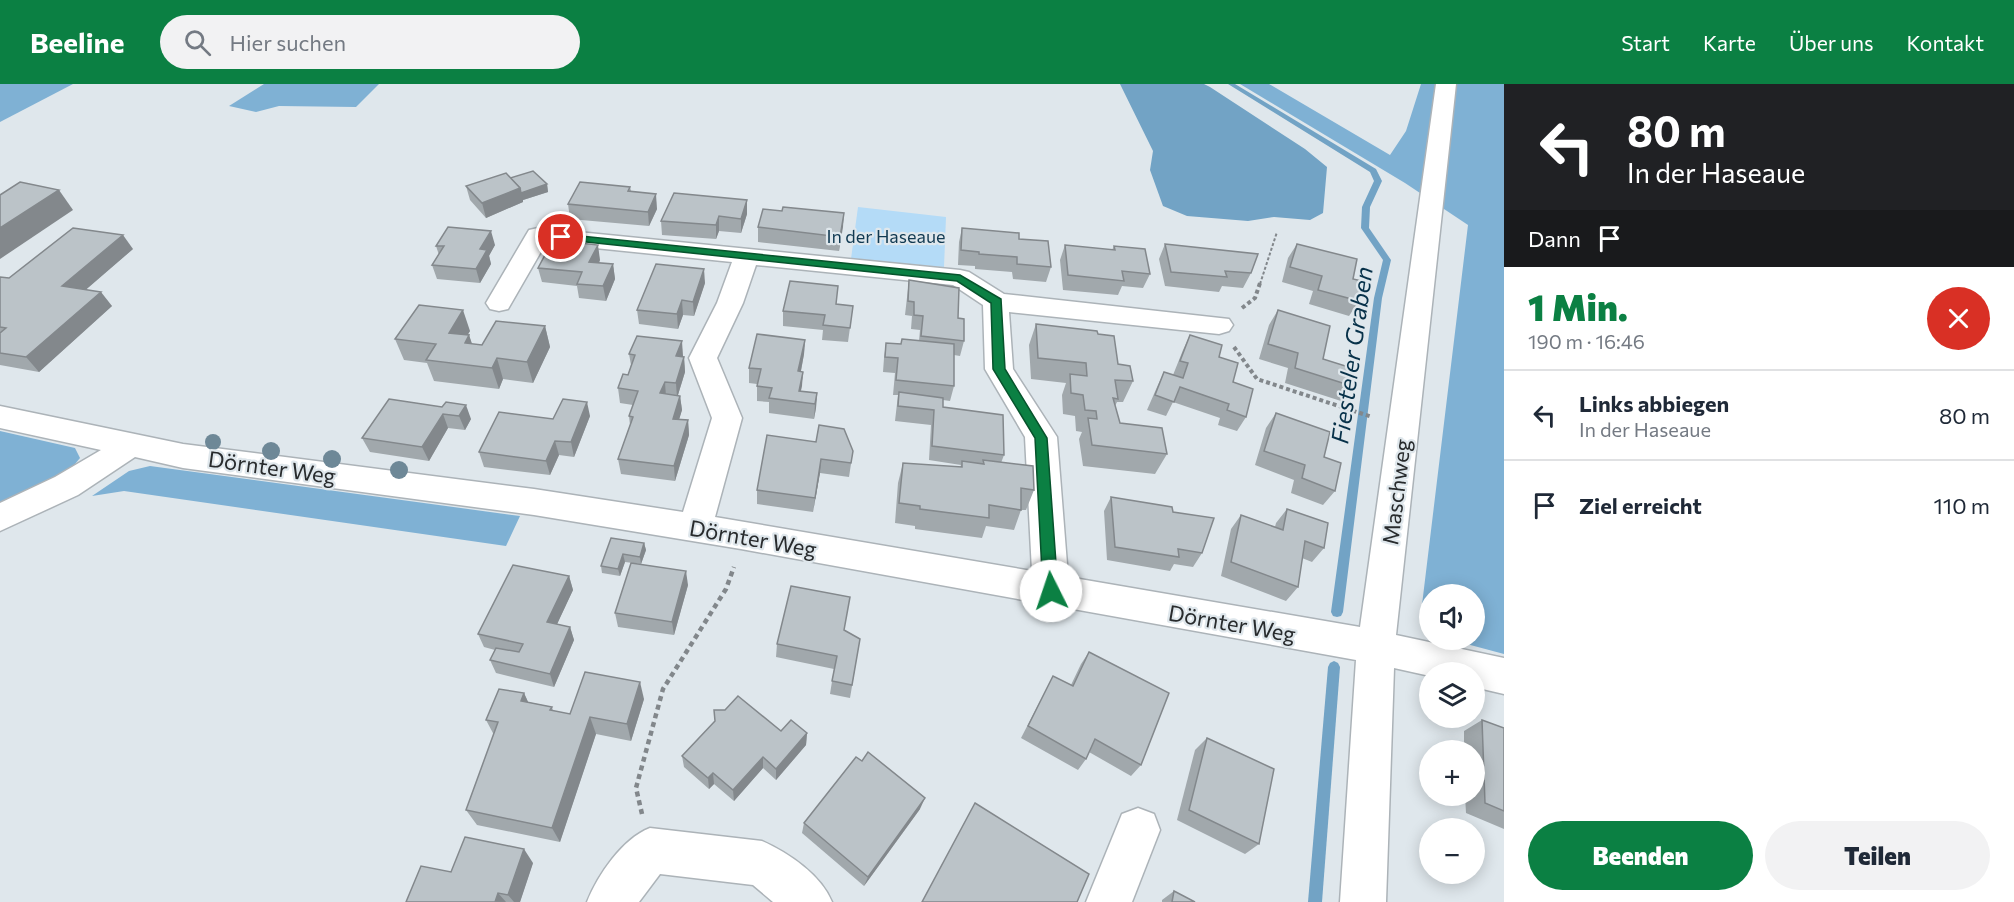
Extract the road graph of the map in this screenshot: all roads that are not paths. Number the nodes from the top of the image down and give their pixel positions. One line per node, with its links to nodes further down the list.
1 (1446, 84): 11 (street, Maschweg)
2 (747, 255): 3 (street); 4 (street); 9 (street)
3 (997, 302): 5 (street); 10 (street)
4 (499, 303)
5 (1219, 325)
6 (0, 417): 7 (street, Dörnter Weg)
7 (128, 446): 8 (street); 9 (street, Dörnter Weg)
8 (0, 518)
9 (695, 528): 10 (street, Dörnter Weg)
10 (1051, 591): 11 (street, Dörnter Weg)
11 (1376, 647): 12 (street, Dörnter Weg); 17 (street, Maschweg)
12 (1504, 676)
13 (1138, 830): 16 (street)
14 (610, 902): 15 (street)
15 (809, 902)
16 (1110, 902)
17 (1364, 902)

